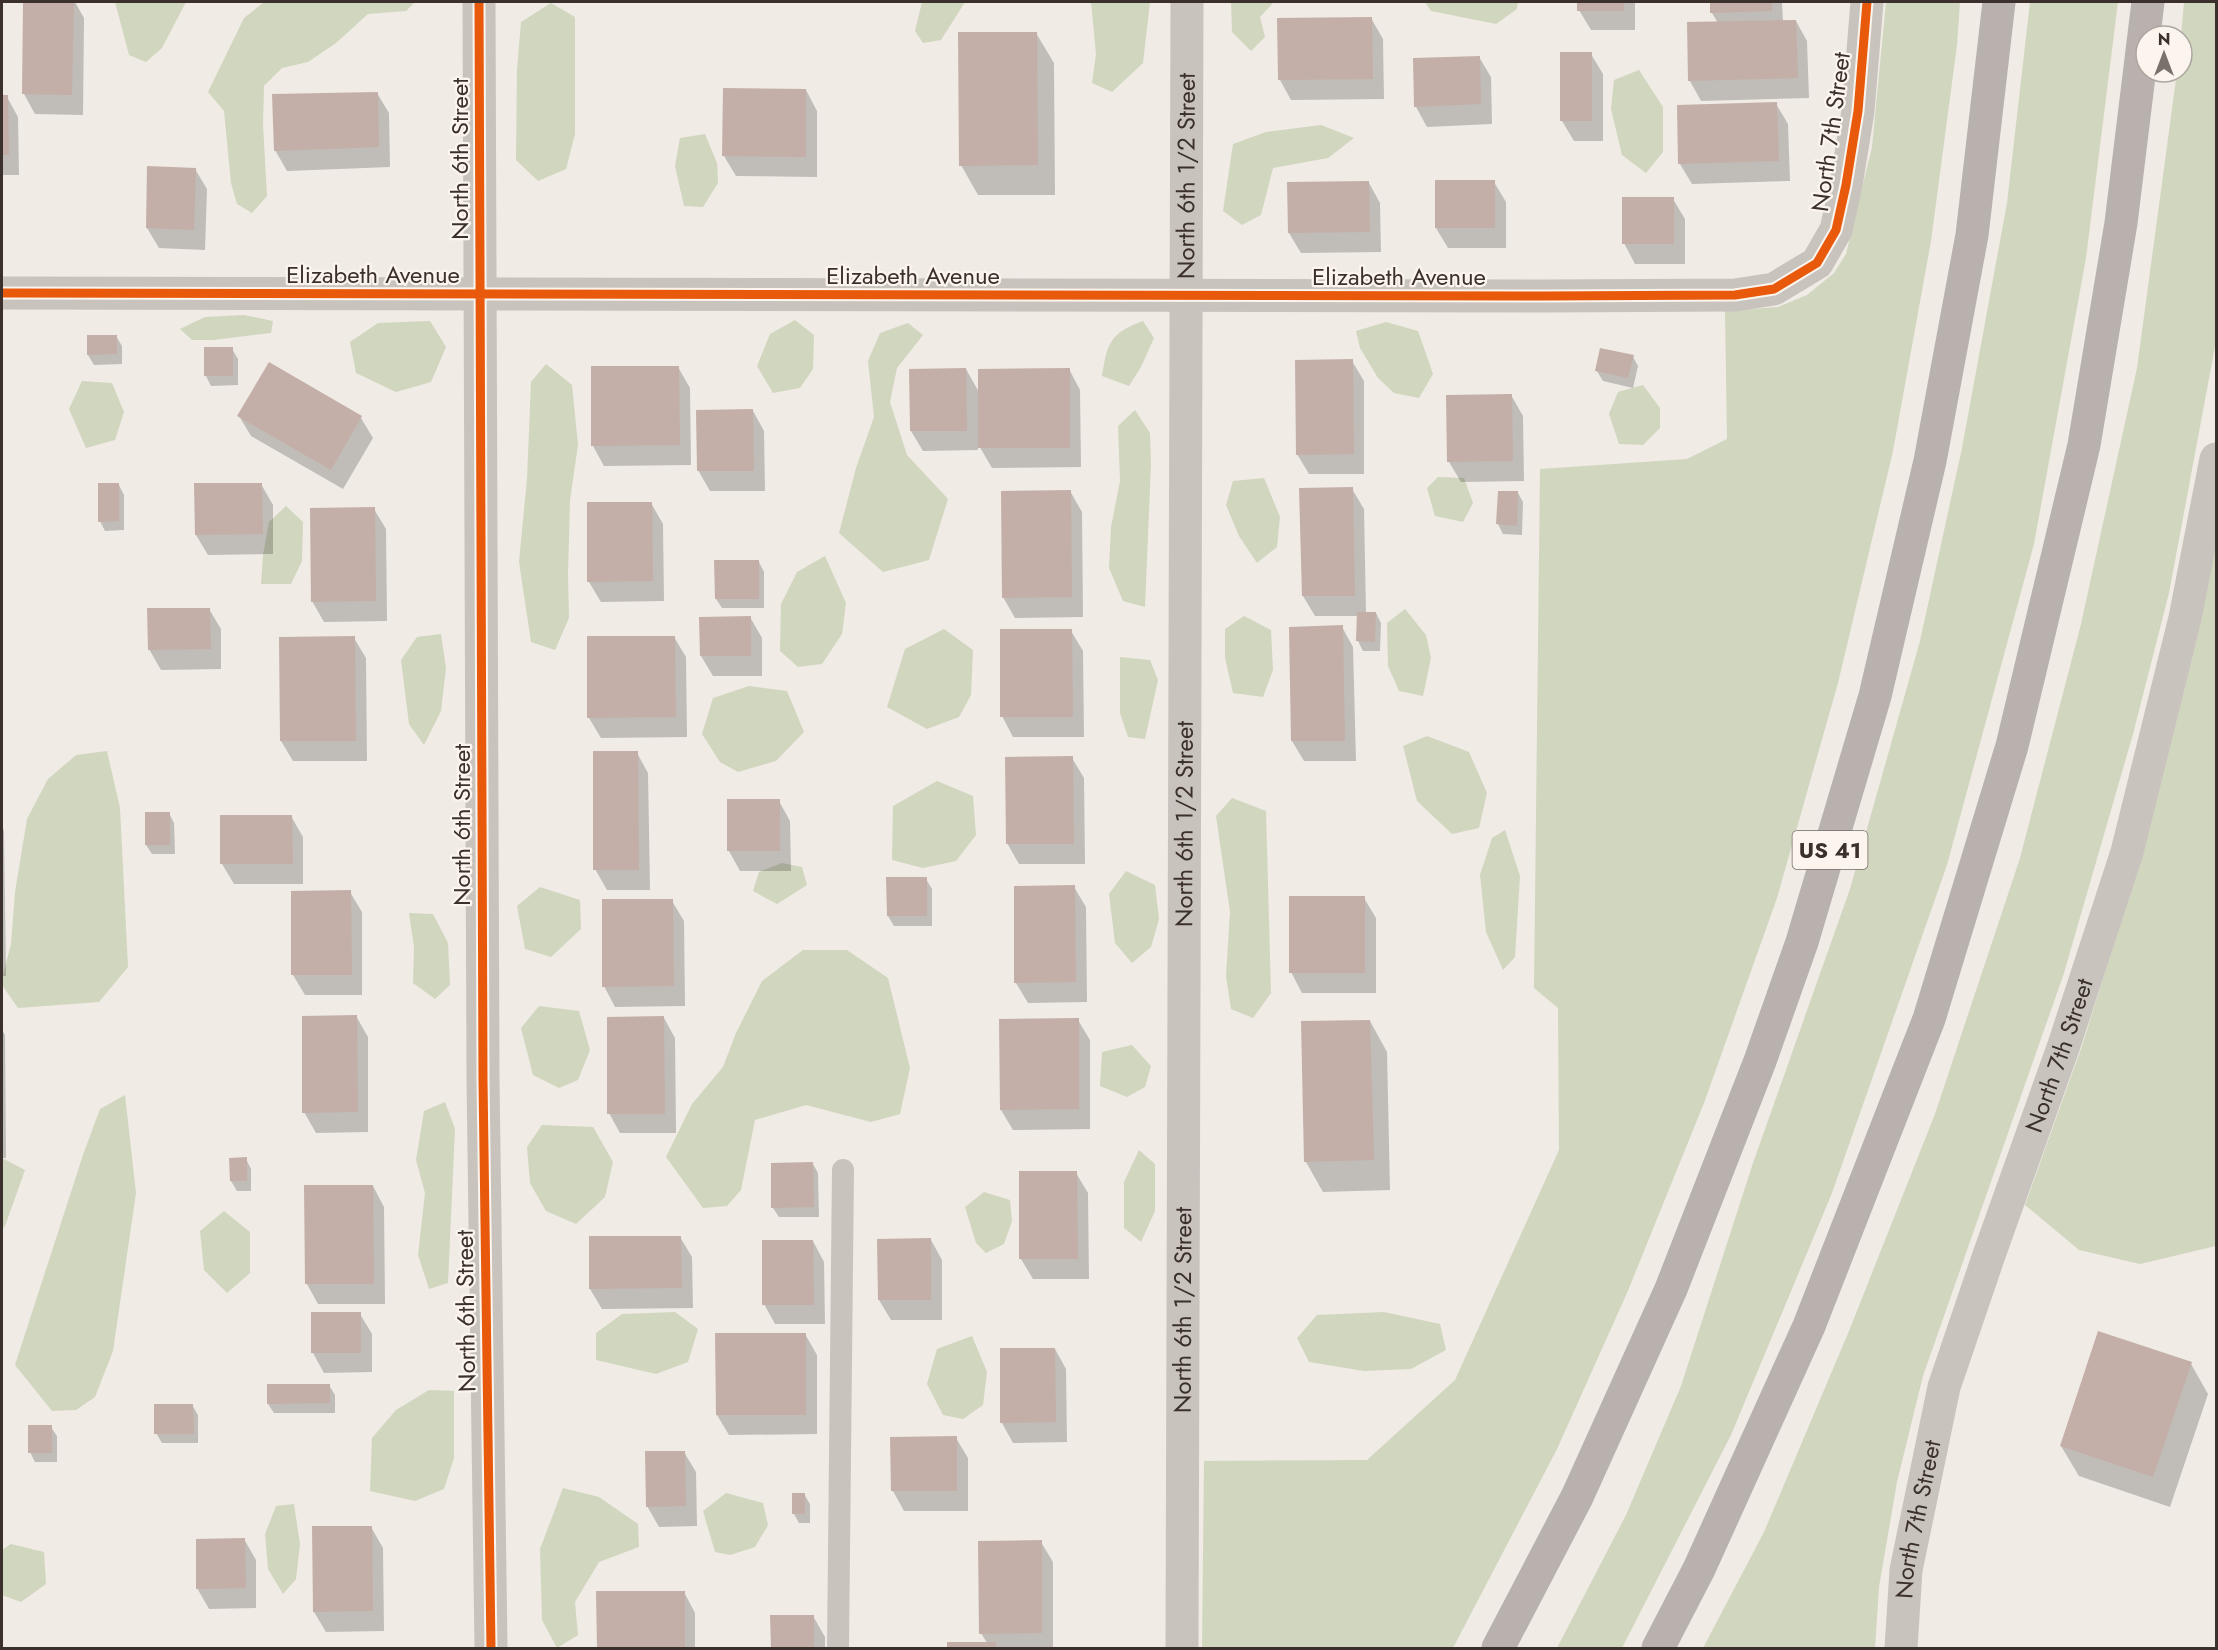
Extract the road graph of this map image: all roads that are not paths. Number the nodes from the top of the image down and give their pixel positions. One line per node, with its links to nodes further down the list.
1 (479, 2): 8 (street, North 6th Street)
2 (1187, 2): 9 (street, North 6th 1/2 Street)
3 (1867, 2): 6 (street, North 7th Street)
4 (1999, 2): 15 (main road, US 41)
5 (2148, 2): 16 (main road)
6 (1817, 263): 9 (street, Elizabeth Avenue)
7 (2, 293): 8 (street, Elizabeth Avenue)
8 (480, 295): 9 (street, Elizabeth Avenue); 12 (street, North 6th Street)
9 (1185, 297): 14 (street, North 6th 1/2 Street)
10 (2217, 459): 17 (street, North 7th Street)
11 (843, 1170): 13 (lane)
12 (491, 1648)
13 (838, 1648)
14 (1182, 1648)
15 (1498, 1648)
16 (1658, 1648)
17 (1901, 1648)

